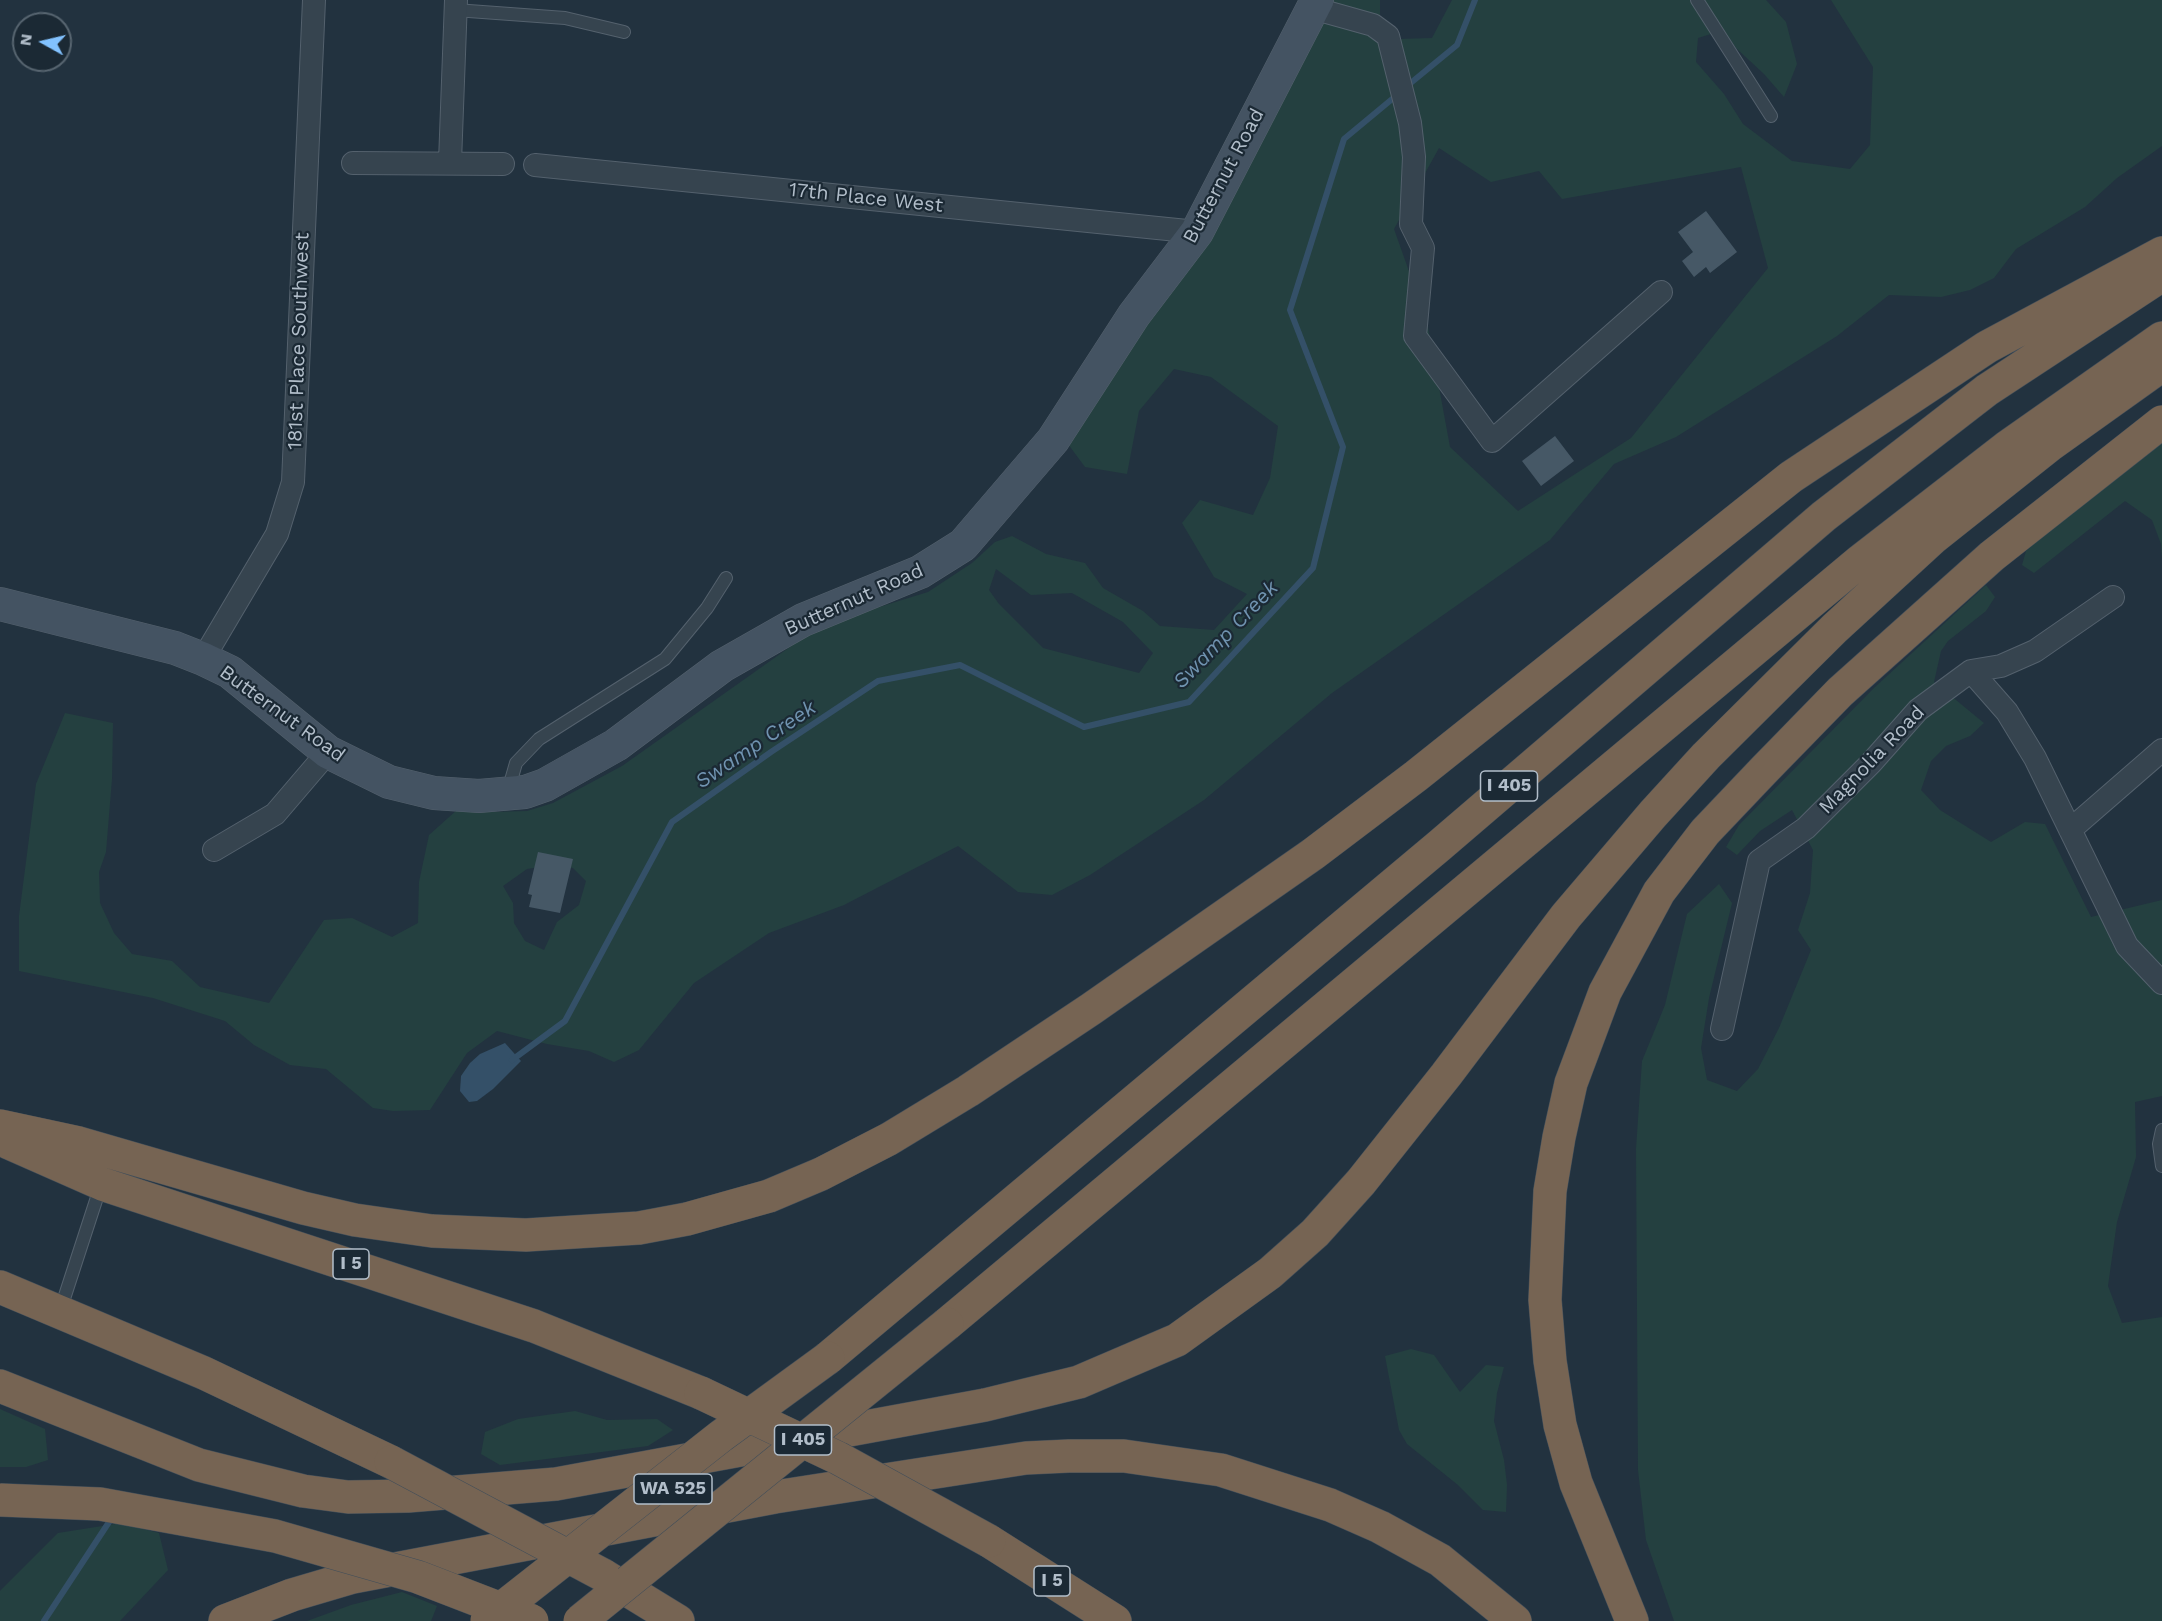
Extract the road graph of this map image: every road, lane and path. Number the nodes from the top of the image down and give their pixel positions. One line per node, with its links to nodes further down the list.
1 (314, 0): 21 (street, 181st Place Southwest)
2 (1697, 0): 6 (lane)
3 (1314, 4): 11 (street, Butternut Road); 14 (street)
4 (455, 5): 5 (lane); 7 (street)
5 (624, 32)
6 (1771, 116)
7 (450, 162): 8 (street); 9 (street)
8 (353, 163)
9 (503, 164)
10 (535, 165): 11 (street, 17th Place West)
11 (1197, 232): 25 (street, Butternut Road)
12 (2162, 253): 30 (highway)
13 (2162, 275): 37 (highway, I 405)
14 (1660, 292)
15 (2162, 338): 44 (highway, I 405, bridge)
16 (2162, 365): 38 (highway)
17 (2162, 422): 48 (highway)
18 (726, 578): 25 (lane)
19 (2114, 597): 22 (street)
20 (0, 604): 21 (street, Butternut Road)
21 (203, 660): 24 (street, Butternut Road)
22 (1971, 671): 26 (street); 29 (street, Magnolia Road)
23 (2162, 750): 26 (street)
24 (328, 752): 25 (street, Butternut Road); 27 (street)
25 (507, 795)
26 (2070, 830): 28 (street)
27 (214, 850)
28 (2162, 983)
29 (1722, 1029)
30 (0, 1126)
31 (2162, 1130): 33 (lane)
32 (0, 1139): 34 (highway, I 5)
33 (2162, 1166)
34 (102, 1184): 36 (lane); 46 (highway, I 5, bridge)
35 (0, 1287): 36 (highway)
36 (60, 1311): 45 (highway, bridge)
37 (828, 1358): 41 (highway, bridge); 42 (highway, WA 525, bridge)
38 (0, 1386)
39 (0, 1500): 43 (highway, bridge)
40 (225, 1621): 47 (highway)
41 (485, 1621)
42 (518, 1621)
43 (532, 1621)
44 (580, 1621)
45 (678, 1621)
46 (1115, 1621)
47 (1515, 1621)
48 (1632, 1621)

